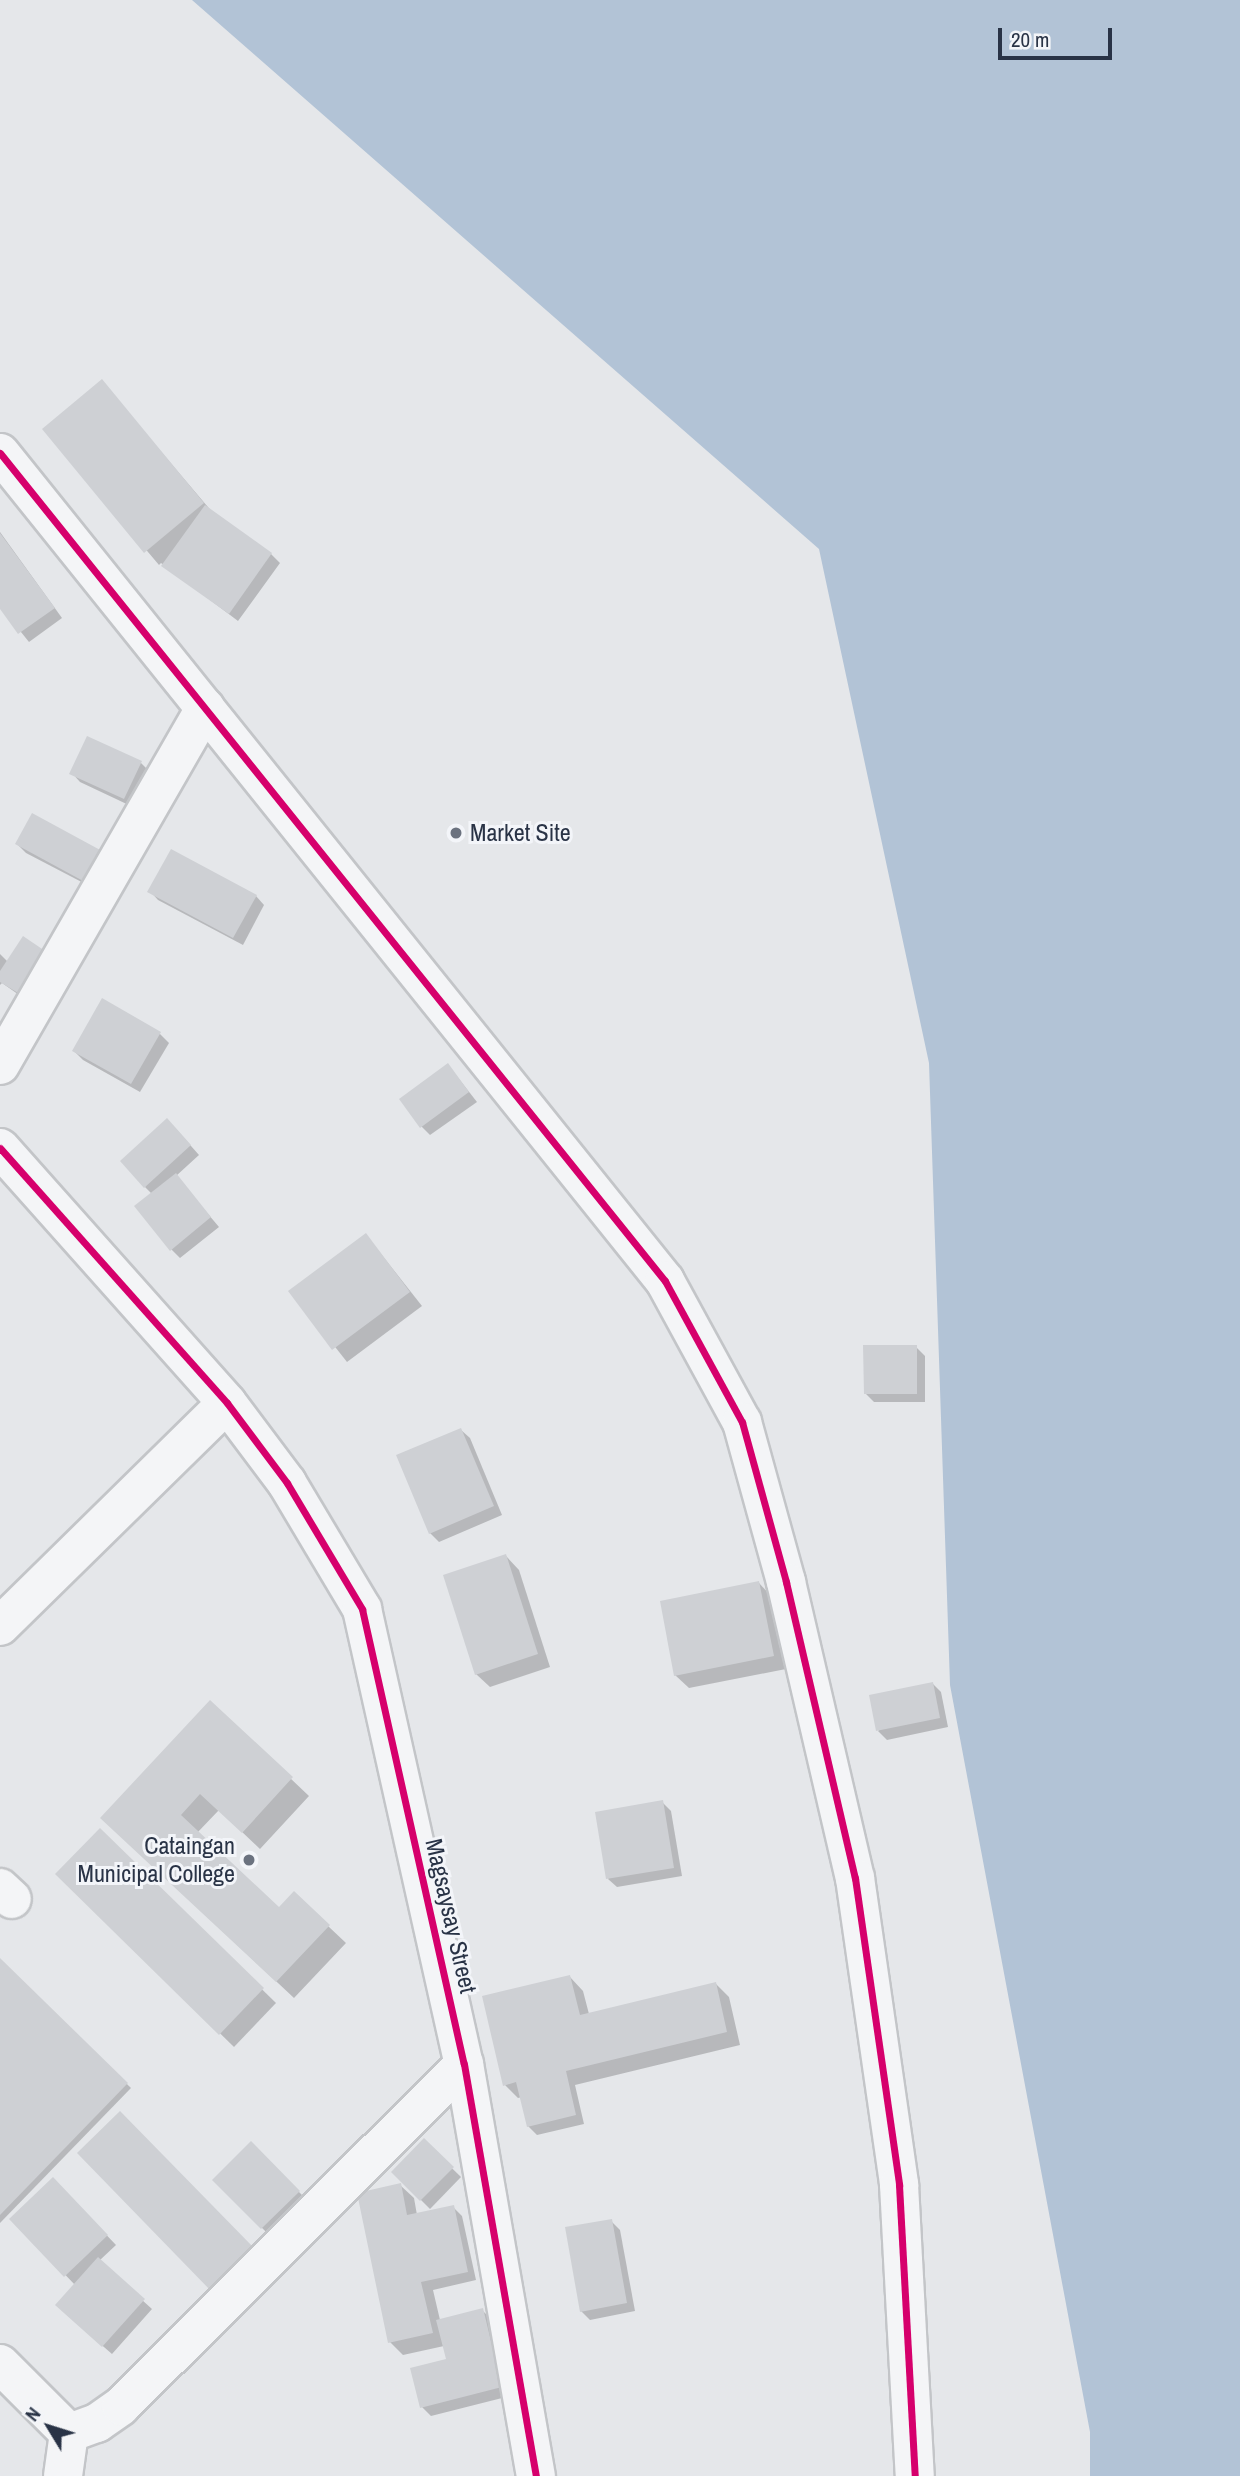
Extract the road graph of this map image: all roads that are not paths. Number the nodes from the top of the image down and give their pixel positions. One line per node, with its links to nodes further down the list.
1 (0, 453): 2 (street)
2 (205, 708): 3 (street); 12 (street)
3 (0, 1065)
4 (0, 1148): 5 (street, Magsaysay Street)
5 (227, 1403): 6 (street); 7 (street, Magsaysay Street)
6 (0, 1626)
7 (464, 2064): 9 (street); 11 (street, Magsaysay Street)
8 (0, 2364): 9 (street)
9 (69, 2433): 10 (street)
10 (63, 2476)
11 (536, 2476)
12 (915, 2476)

